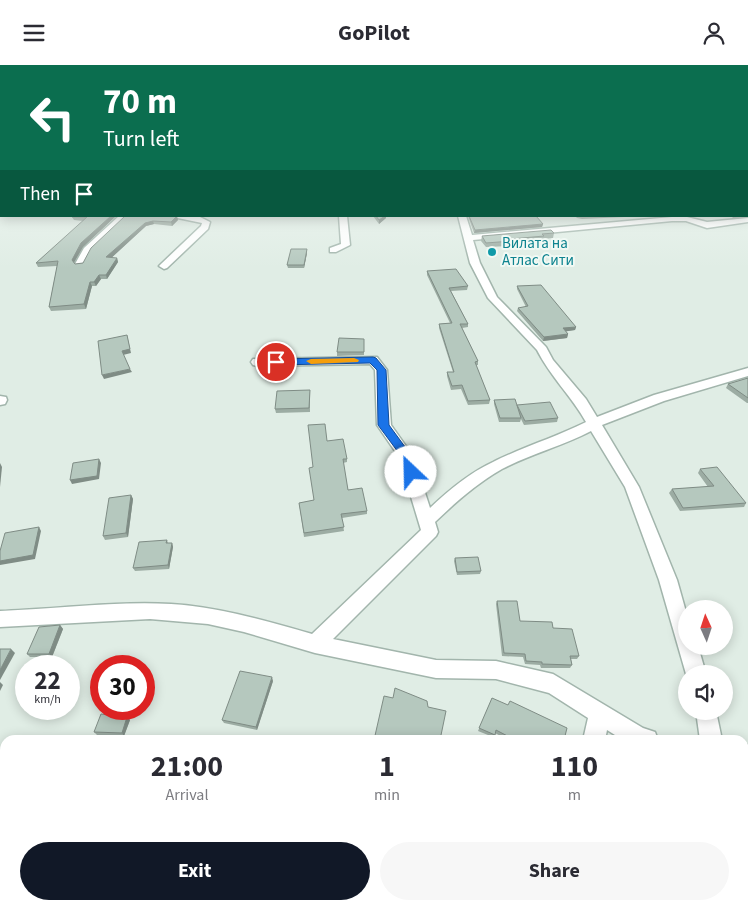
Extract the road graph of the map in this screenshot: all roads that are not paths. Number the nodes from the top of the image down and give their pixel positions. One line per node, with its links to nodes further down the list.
1 (123, 217): 8 (street)
2 (184, 217): 9 (street)
3 (343, 217): 7 (street)
4 (462, 217): 6 (street)
5 (748, 220): 6 (street)
6 (467, 237): 12 (street)
7 (333, 250)
8 (80, 264)
9 (164, 266)
10 (257, 363): 13 (street)
11 (748, 371): 12 (street)
12 (593, 424): 13 (street); 14 (street)
13 (426, 521): 16 (street)
14 (678, 614)
15 (0, 619): 16 (street)
16 (315, 644): 17 (street)
17 (599, 714): 19 (street); 20 (street)
18 (708, 720): 21 (street)
19 (595, 735)
20 (634, 735)
21 (710, 735)

